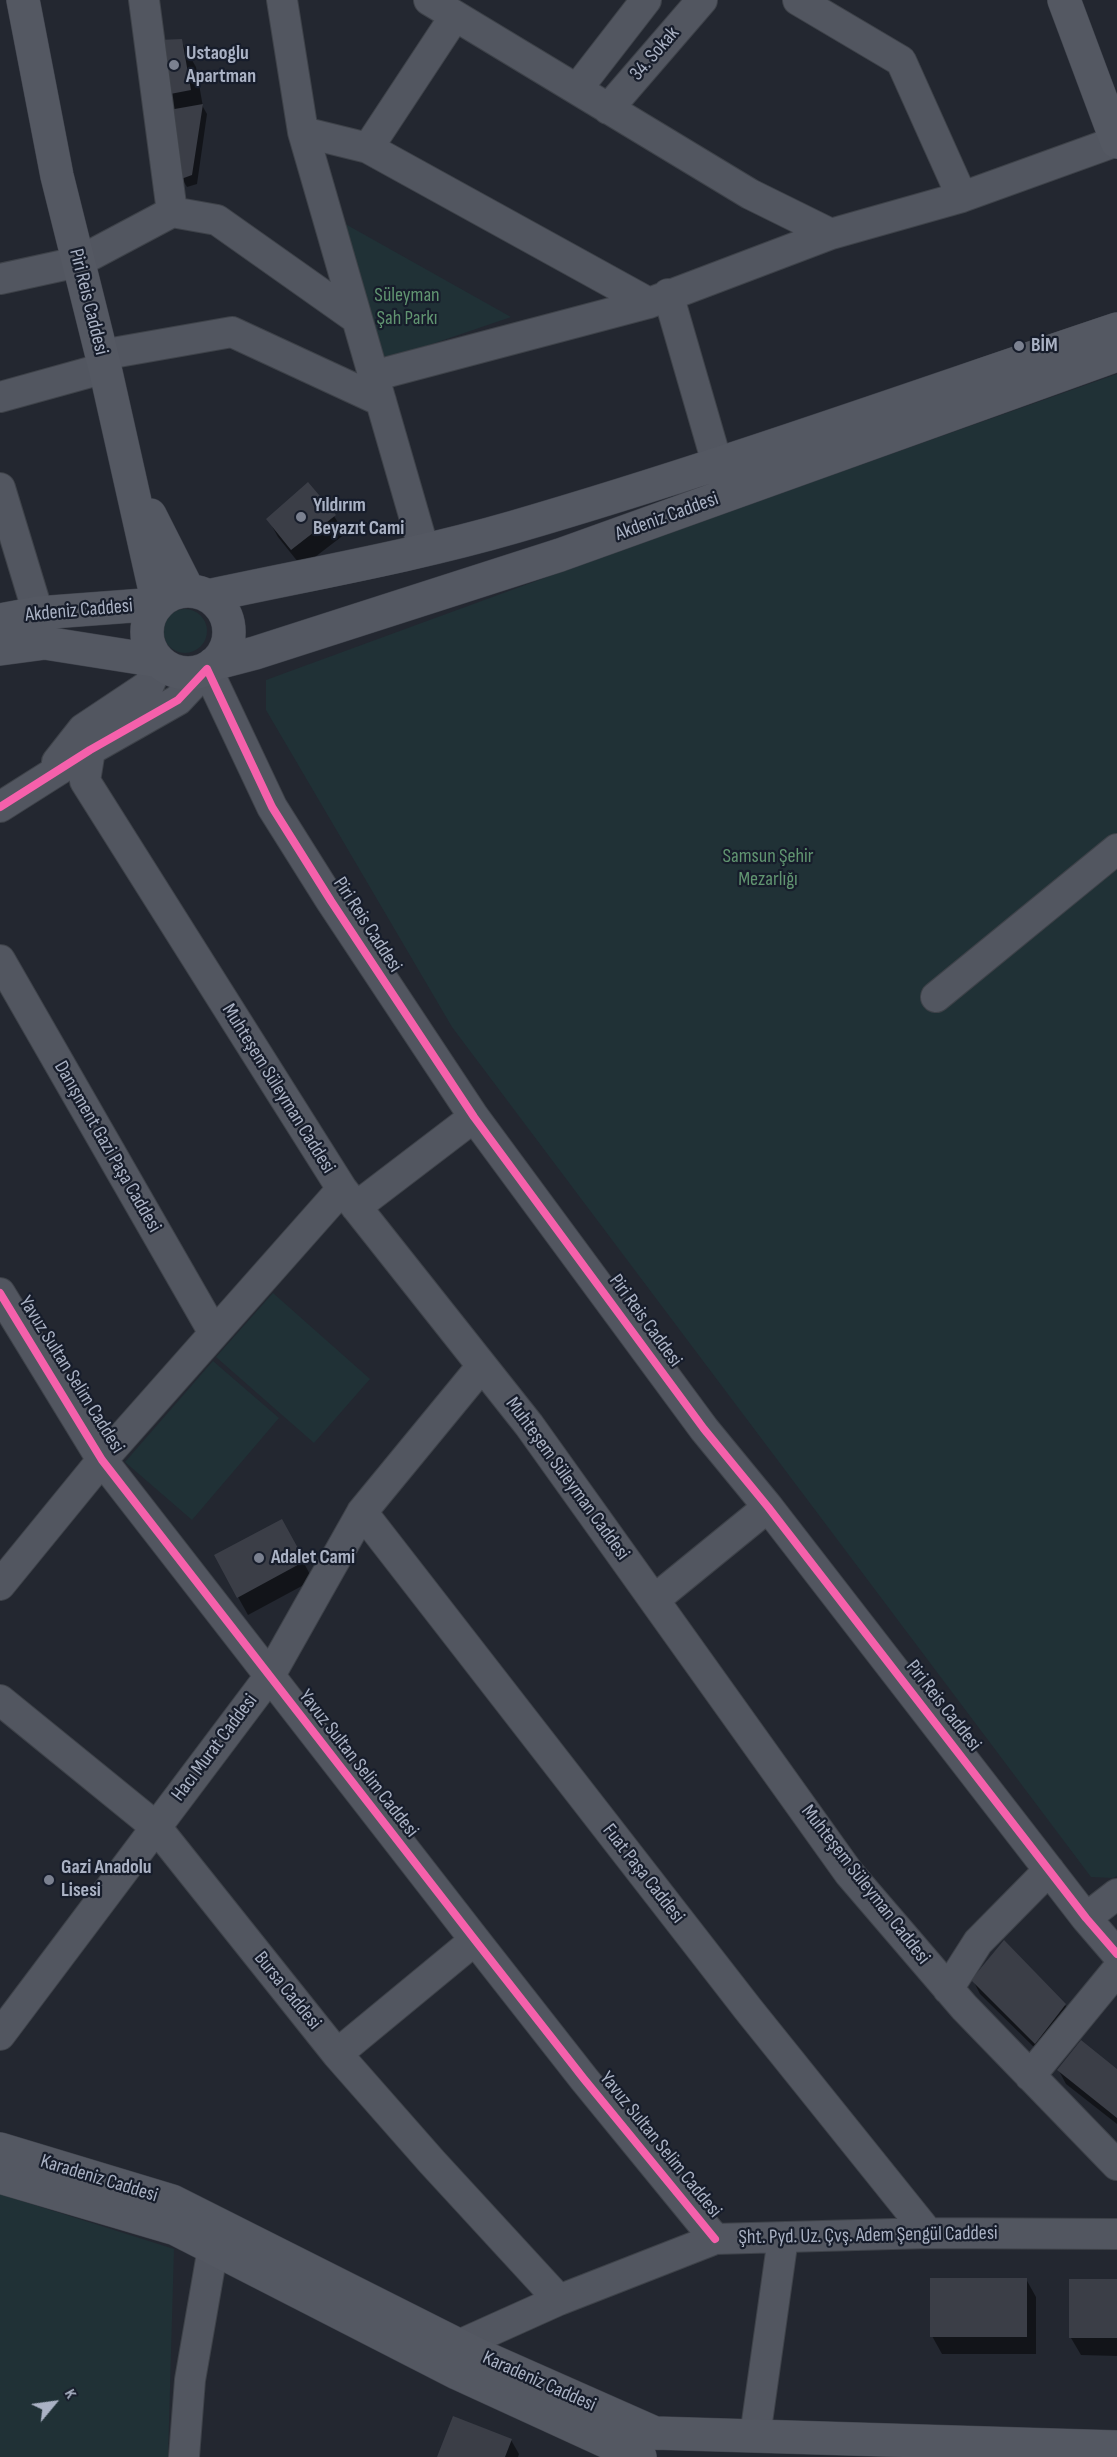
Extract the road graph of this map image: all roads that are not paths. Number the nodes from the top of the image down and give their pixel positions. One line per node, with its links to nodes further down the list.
1 (23, 0): 18 (main road, Piri Reis Caddesi)
2 (144, 0): 16 (street)
3 (282, 0): 13 (street)
4 (429, 0): 9 (street)
5 (646, 0): 10 (street)
6 (702, 0): 11 (street, 34. Sokak)
7 (798, 0): 15 (street)
8 (1064, 0): 12 (main road)
9 (455, 16): 10 (street); 14 (street)
10 (577, 89): 11 (street)
11 (608, 109): 17 (street)
12 (1116, 129): 15 (street)
13 (303, 132): 14 (street); 21 (street)
14 (368, 148): 20 (street)
15 (962, 197): 17 (street)
16 (172, 212): 18 (street); 21 (street)
17 (831, 234): 20 (street)
18 (78, 261): 19 (street); 24 (main road, Piri Reis Caddesi)
19 (0, 279)
20 (658, 298): 25 (street); 27 (street)
21 (357, 319): 25 (street)
22 (1117, 329): 27 (main road, Akdeniz Caddesi)
23 (1117, 356): 37 (main road, Akdeniz Caddesi)
24 (103, 361): 25 (street); 26 (street); 28 (main road, Piri Reis Caddesi)
25 (377, 388): 30 (street)
26 (0, 397)
27 (717, 463): 30 (main road, Akdeniz Caddesi)
28 (129, 474): 31 (main road); 32 (main road, Piri Reis Caddesi)
29 (2, 503): 33 (street)
30 (424, 550): 31 (main road, Akdeniz Caddesi)
31 (198, 593): 32 (main road); 37 (main road)
32 (158, 604): 33 (main road, Akdeniz Caddesi); 36 (main road)
33 (38, 613): 34 (main road, Akdeniz Caddesi)
34 (0, 620)
35 (0, 650): 36 (main road, Akdeniz Caddesi)
36 (159, 661): 37 (main road); 39 (street)
37 (210, 666): 38 (street); 44 (street, Piri Reis Caddesi)
38 (90, 750): 39 (street); 45 (street, Muhteşem Süleyman Caddesi)
39 (43, 780): 40 (street)
40 (0, 807)
41 (1117, 849): 43 (street)
42 (3, 975): 47 (street, Danışment Gazi Paşa Caddesi)
43 (936, 997)
44 (474, 1117): 45 (street); 50 (street, Piri Reis Caddesi)
45 (349, 1198): 47 (street); 48 (street, Muhteşem Süleyman Caddesi)
46 (0, 1293): 49 (street, Yavuz Sultan Selim Caddesi)
47 (214, 1333): 49 (street)
48 (482, 1366): 51 (street, Hacı Murat Caddesi); 53 (street, Muhteşem Süleyman Caddesi)
49 (102, 1460): 52 (street); 54 (street, Yavuz Sultan Selim Caddesi)
50 (768, 1507): 53 (street); 57 (street, Piri Reis Caddesi)
51 (362, 1512): 54 (street, Hacı Murat Caddesi); 70 (street, Fuat Paşa Caddesi)
52 (0, 1585)
53 (654, 1600): 63 (street, Muhteşem Süleyman Caddesi)
54 (269, 1677): 56 (street, Hacı Murat Caddesi); 60 (street, Yavuz Sultan Selim Caddesi)
55 (0, 1700): 56 (street, Bursa Caddesi)
56 (156, 1827): 64 (street, Hacı Murat Caddesi); 65 (street, Bursa Caddesi)
57 (1049, 1870): 59 (street, Piri Reis Caddesi); 63 (street)
58 (1117, 1894): 59 (street)
59 (1086, 1918): 61 (street, Piri Reis Caddesi)
60 (474, 1940): 65 (street); 73 (street, Yavuz Sultan Selim Caddesi)
61 (1117, 1954)
62 (1117, 1970): 66 (street)
63 (948, 1989): 66 (street, Muhteşem Süleyman Caddesi)
64 (0, 2035)
65 (337, 2054): 75 (street, Bursa Caddesi)
66 (1030, 2076): 68 (street, Muhteşem Süleyman Caddesi)
67 (0, 2149): 76 (main road, Karadeniz Caddesi)
68 (1117, 2165)
69 (0, 2177): 74 (main road, Karadeniz Caddesi)
70 (928, 2233): 71 (street, Şht. Pyd. Uz. Çvş. Adem Şengül Caddesi); 72 (street, Şht. Pyd. Uz. Çvş. Adem Şengül Caddesi)
71 (1117, 2234)
72 (783, 2238): 73 (street, Şht. Pyd. Uz. Çvş. Adem Şengül Caddesi); 77 (street)
73 (715, 2239): 75 (street, Şht. Pyd. Uz. Çvş. Adem Şengül Caddesi)
74 (213, 2248): 79 (street); 80 (main road, Karadeniz Caddesi)
75 (559, 2300): 76 (street, Şht. Pyd. Uz. Çvş. Adem Şengül Caddesi)
76 (459, 2345): 77 (main road, Karadeniz Caddesi)
77 (755, 2436): 78 (main road, Karadeniz Caddesi)
78 (1117, 2447)
79 (184, 2457)
80 (640, 2457)

